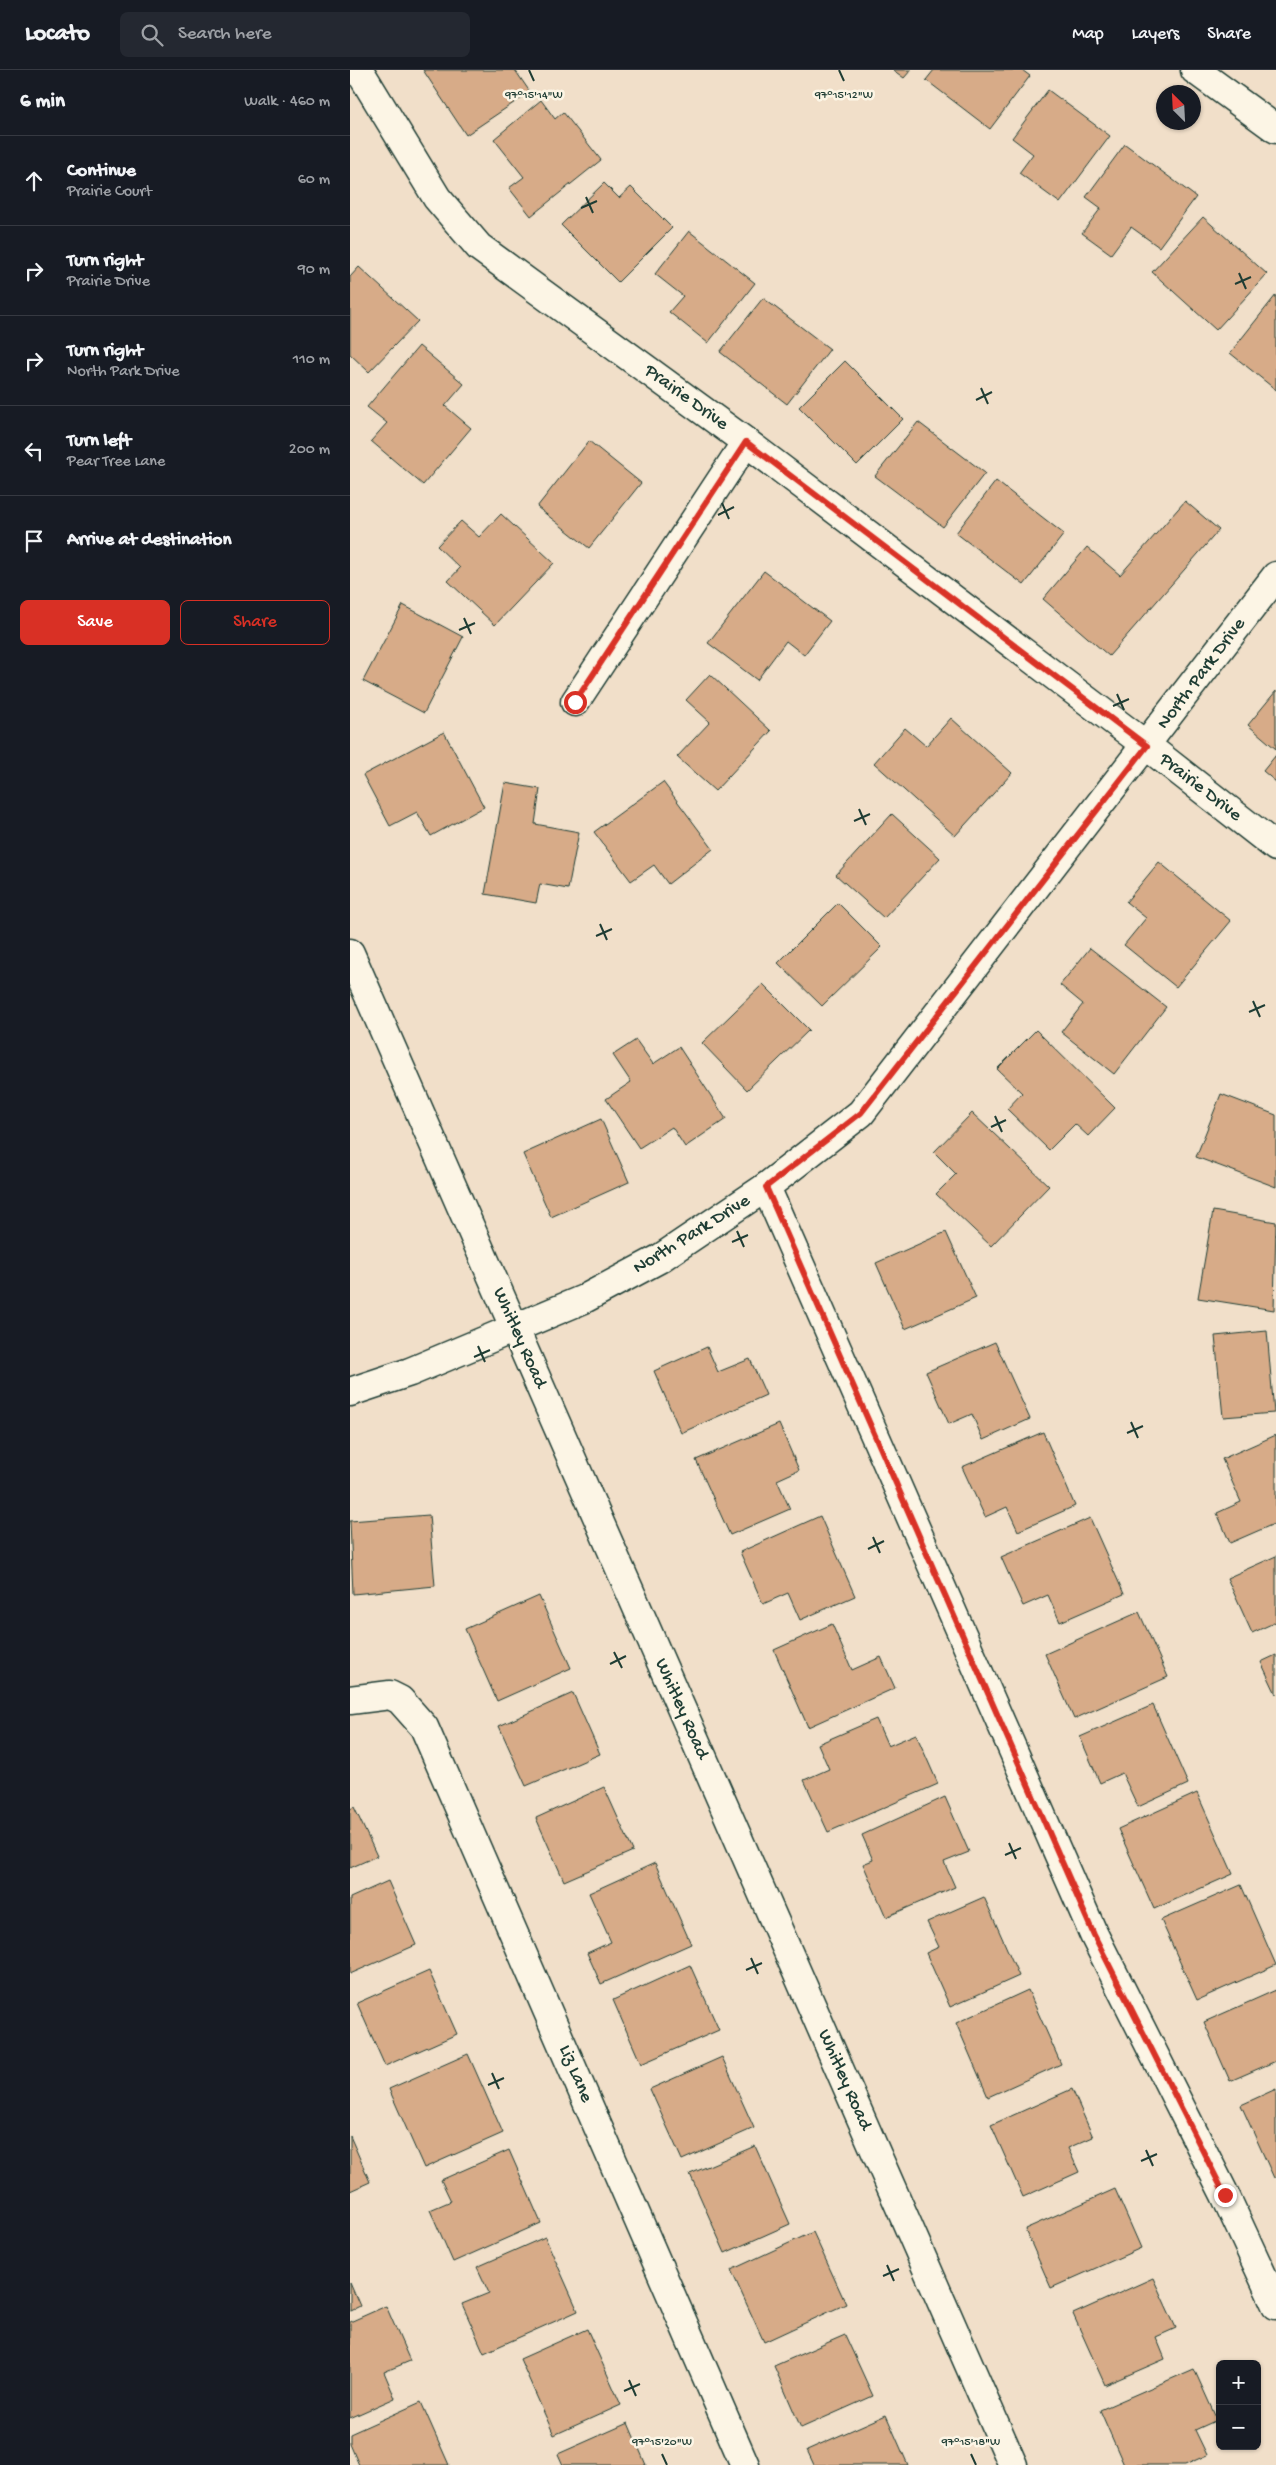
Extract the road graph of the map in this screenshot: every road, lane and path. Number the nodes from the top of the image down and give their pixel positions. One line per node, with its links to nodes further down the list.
1 (359, 70): 4 (street, Prairie Drive)
2 (1194, 70): 3 (street)
3 (1276, 129)
4 (746, 442): 6 (street); 7 (street, Prairie Drive)
5 (1276, 576): 7 (street, North Park Drive)
6 (575, 702)
7 (1147, 746): 8 (street, Prairie Drive); 10 (street, North Park Drive)
8 (1276, 847)
9 (350, 953): 11 (street, Whitley Road)
10 (766, 1187): 11 (street, North Park Drive); 14 (street)
11 (515, 1328): 12 (street, North Park Drive); 16 (street, Whitley Road)
12 (350, 1392)
13 (350, 1700): 15 (street, Liz Lane)
14 (1276, 2305)
15 (745, 2465)
16 (1013, 2465)

